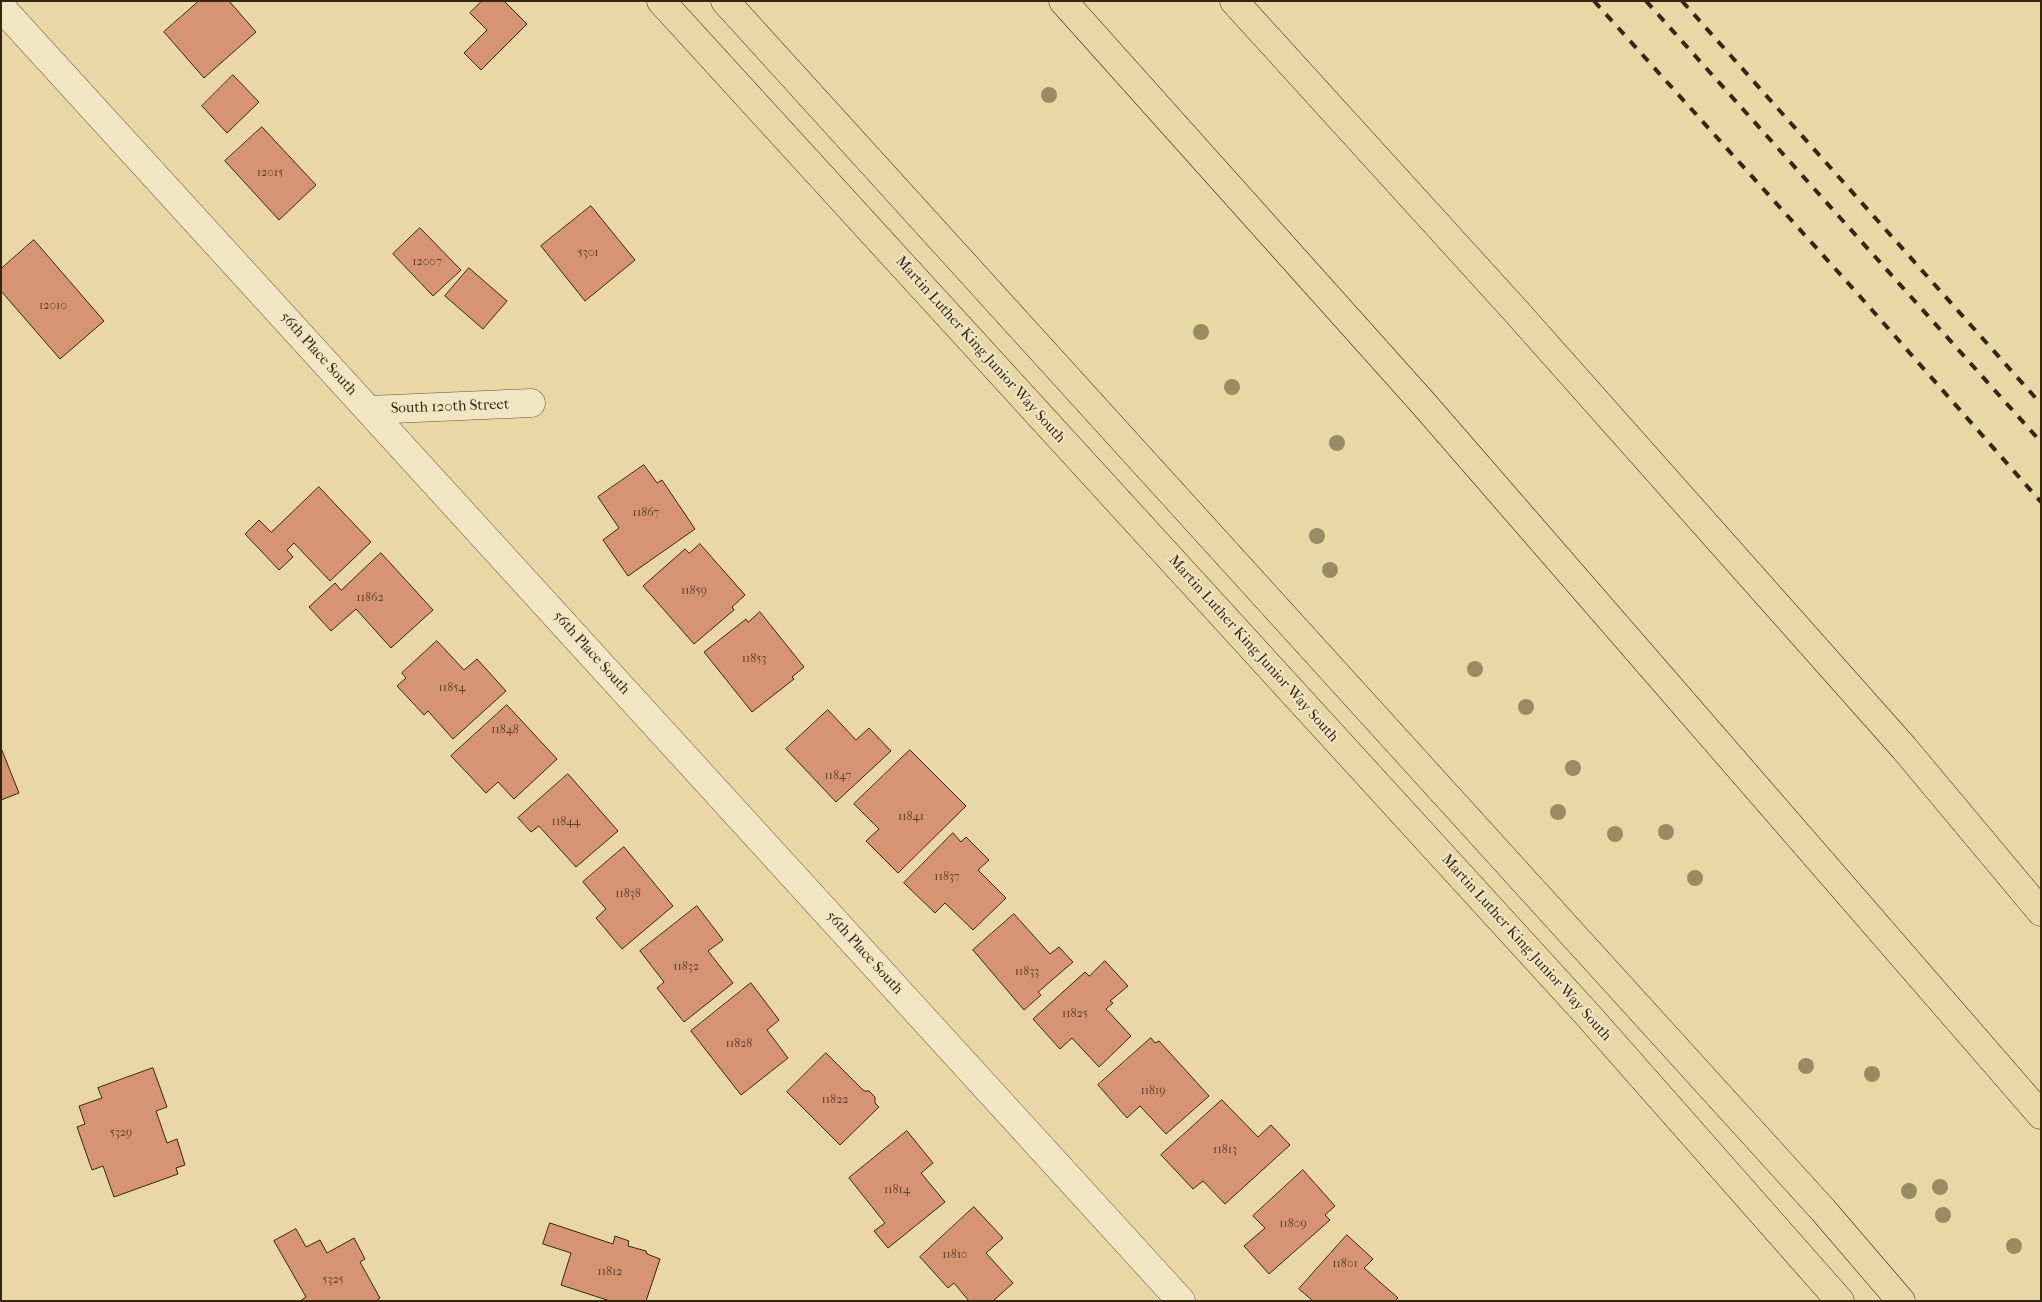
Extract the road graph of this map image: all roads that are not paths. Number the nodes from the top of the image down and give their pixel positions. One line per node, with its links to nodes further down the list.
1 (661, 1): 11 (main road, Martin Luther King Junior Way South)
2 (725, 1): 12 (main road)
3 (1063, 1): 9 (main road)
4 (1234, 1): 8 (main road)
5 (1, 7): 7 (street, 56th Place South)
6 (532, 403): 7 (street, South 120th Street)
7 (369, 410): 10 (street, 56th Place South)
8 (2041, 912)
9 (2041, 1115)
10 (1180, 1301)
11 (1840, 1301)
12 (1902, 1301)

